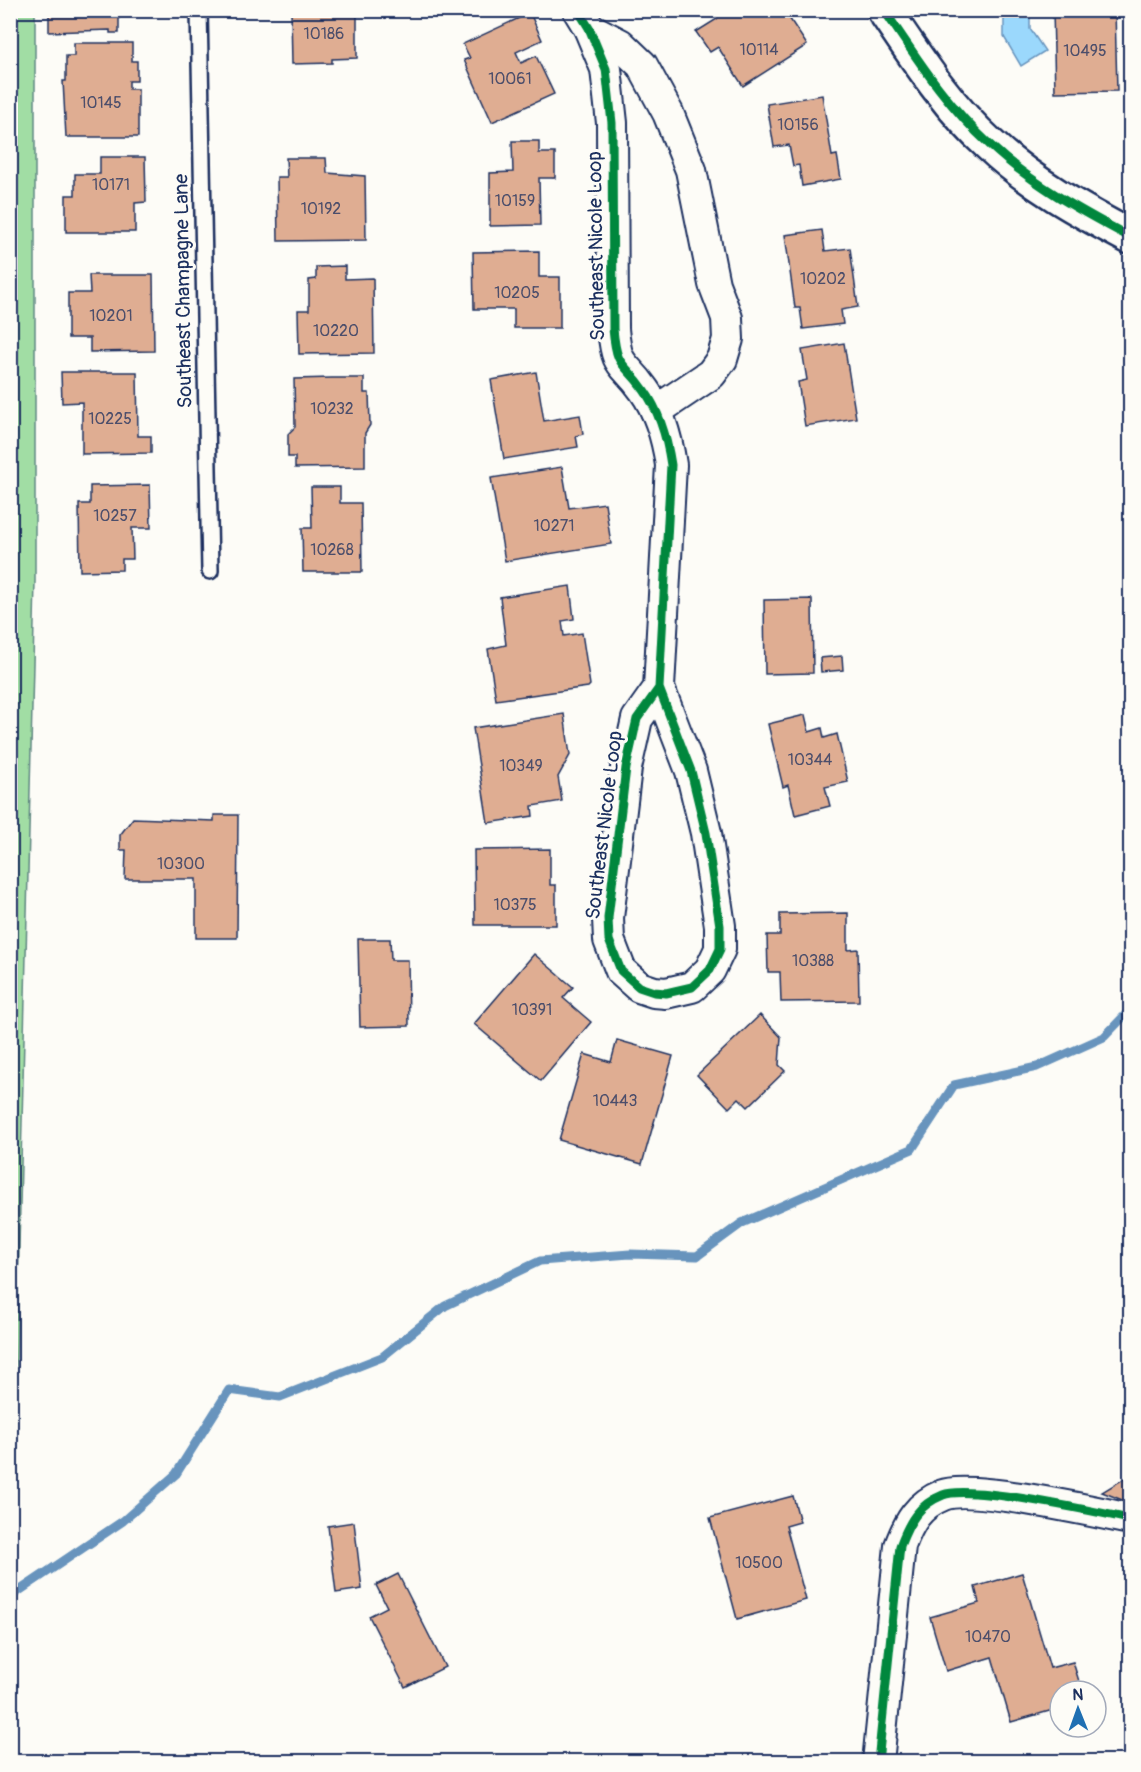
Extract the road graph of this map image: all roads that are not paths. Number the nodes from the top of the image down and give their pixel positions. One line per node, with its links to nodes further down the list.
1 (199, 10): 6 (lane, Southeast Champagne Lane)
2 (884, 10): 4 (main road)
3 (584, 19): 5 (street, Southeast Nicole Loop); 5 (street)
4 (1131, 237)
5 (656, 411): 7 (street, Southeast Nicole Loop)
6 (210, 571)
7 (659, 688): 7 (street, Southeast Nicole Loop)
8 (1131, 1520): 9 (street)
9 (878, 1761)

